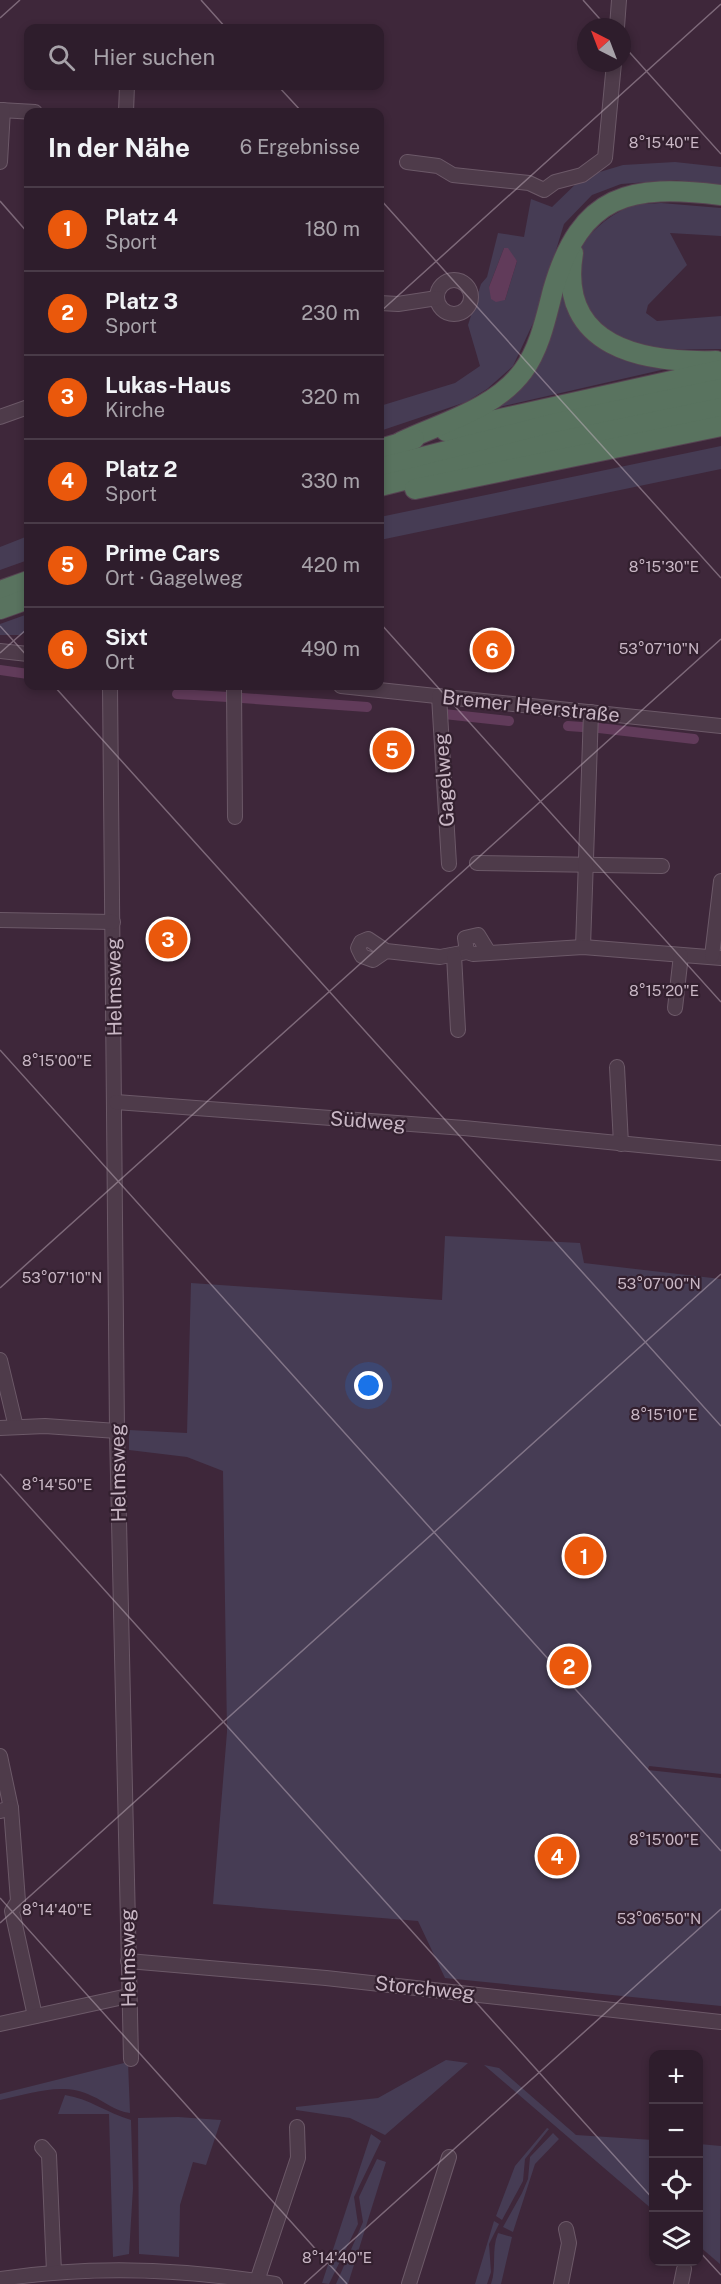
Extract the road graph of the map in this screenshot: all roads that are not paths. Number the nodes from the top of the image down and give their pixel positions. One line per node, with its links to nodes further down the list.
1 (619, 0): 2 (street)
2 (618, 18)
3 (613, 72): 9 (street)
4 (126, 90): 5 (street)
5 (126, 108)
6 (2, 110): 7 (street); 8 (street)
7 (24, 111)
8 (0, 162)
9 (407, 162)
10 (721, 195): 11 (highway)
11 (575, 239): 14 (highway); 21 (highway)
12 (437, 298): 13 (street)
13 (384, 303)
14 (721, 361)
15 (721, 370): 21 (highway)
16 (721, 389): 23 (highway)
17 (24, 408): 19 (street)
18 (721, 408): 24 (highway)
19 (0, 417)
20 (721, 426): 25 (highway)
21 (401, 442): 22 (highway)
22 (384, 448)
23 (384, 467)
24 (384, 485)
25 (384, 493)
26 (24, 582): 27 (highway)
27 (0, 591)
28 (24, 600): 29 (highway)
29 (0, 609)
30 (0, 651): 31 (street)
31 (24, 654)
32 (110, 690): 45 (street, Helmsweg)
33 (234, 690): 38 (street)
34 (381, 690): 35 (street, Bremer Heerstraße)
35 (440, 696): 36 (street, Bremer Heerstraße); 41 (street, Gagelweg)
36 (591, 712): 37 (street, Bremer Heerstraße); 40 (street)
37 (721, 726)
38 (235, 817)
39 (477, 863): 40 (street)
40 (586, 863): 42 (street); 46 (street)
41 (449, 864)
42 (662, 866)
43 (721, 881): 50 (street)
44 (0, 920): 45 (street, Helmsweg)
45 (113, 922): 54 (street, Helmsweg)
46 (583, 947): 48 (street); 49 (street)
47 (386, 951): 48 (street)
48 (460, 954): 52 (street)
49 (681, 955): 50 (street); 51 (street)
50 (717, 957)
51 (675, 1008)
52 (458, 1030)
53 (617, 1067): 55 (street)
54 (116, 1102): 55 (street, Südweg); 60 (street, Helmsweg)
55 (621, 1144): 56 (street, Südweg)
56 (721, 1154)
57 (0, 1360): 58 (street)
58 (16, 1427): 59 (street); 60 (street)
59 (0, 1428)
60 (117, 1431): 64 (street, Helmsweg)
61 (0, 1756): 62 (street)
62 (6, 1809): 63 (street)
63 (6, 1912): 66 (street)
64 (128, 1961): 65 (street, Helmsweg); 67 (street, Storchweg)
65 (128, 1996): 66 (street); 69 (street, Helmsweg)
66 (35, 2016): 68 (street)
67 (721, 2022)
68 (0, 2024)
69 (131, 2059)
70 (297, 2127): 77 (street)
71 (42, 2147): 75 (street)
72 (449, 2157): 79 (street)
73 (566, 2229): 80 (street)
74 (684, 2269): 81 (street)
75 (54, 2272): 76 (street); 77 (street)
76 (0, 2279)
77 (257, 2281): 78 (street)
78 (275, 2284)
79 (409, 2284)
80 (561, 2284)
81 (681, 2284)

